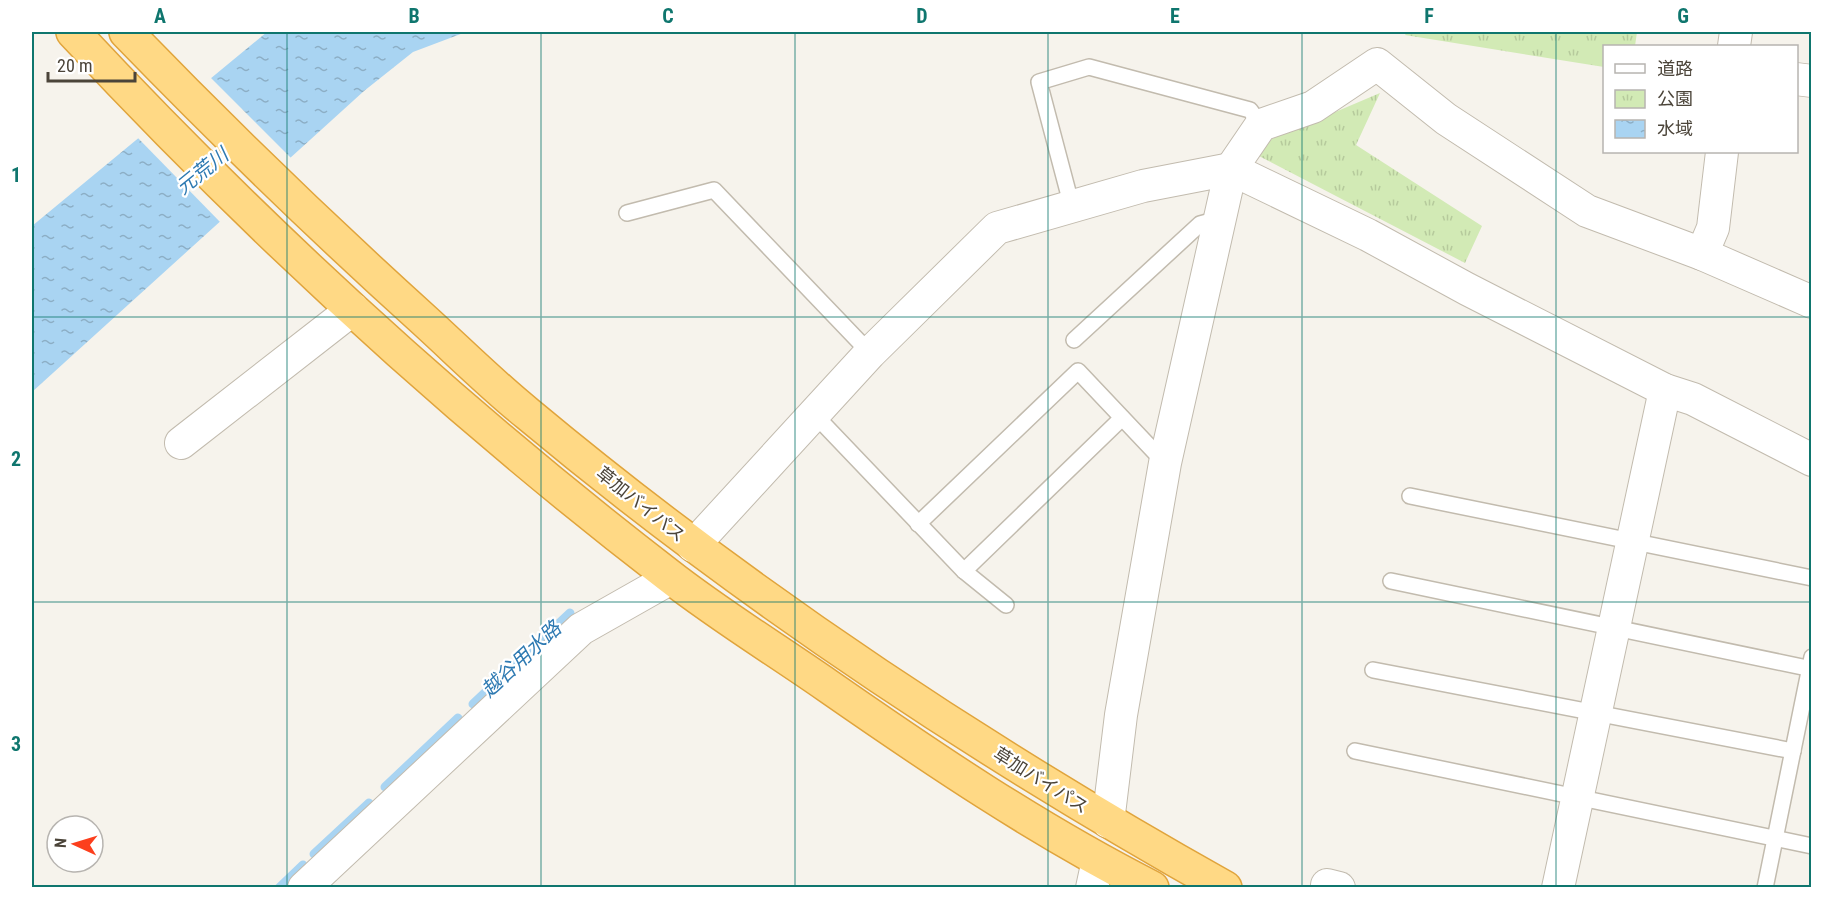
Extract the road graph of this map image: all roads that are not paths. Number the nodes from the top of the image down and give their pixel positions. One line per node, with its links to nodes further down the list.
1 (73, 32): 11 (highway)
2 (126, 32): 23 (highway, 草加バイパス)
3 (1261, 125): 5 (street); 6 (lane); 9 (street)
4 (1722, 153): 9 (street)
5 (1230, 169): 6 (street); 8 (street); 14 (street)
6 (1072, 207): 13 (street)
7 (627, 213): 13 (lane)
8 (1222, 218): 12 (lane); 19 (street)
9 (1702, 254): 10 (street)
10 (1812, 302)
11 (348, 305): 17 (street); 25 (highway)
12 (1074, 340)
13 (870, 353): 15 (street)
14 (1665, 390): 18 (street); 22 (street)
15 (814, 414): 21 (lane); 23 (street)
16 (1122, 418): 19 (lane); 21 (lane); 24 (lane)
17 (181, 443)
18 (1812, 460)
19 (1165, 463): 36 (street)
20 (1410, 496): 22 (lane)
21 (918, 524): 24 (lane)
22 (1632, 542): 26 (lane); 29 (street)
23 (693, 546): 36 (highway, 草加バイパス)
24 (964, 571): 28 (lane)
25 (670, 578): 39 (highway); 40 (street)
26 (1812, 578)
27 (1391, 581): 29 (lane)
28 (1006, 604)
29 (1614, 628): 30 (lane); 32 (street)
30 (1811, 665): 34 (lane)
31 (1373, 670): 32 (lane)
32 (1596, 712): 34 (lane); 35 (street)
33 (1355, 751): 35 (lane)
34 (1793, 751): 37 (lane)
35 (1578, 797): 37 (lane); 43 (street)
36 (1108, 822): 42 (highway, 草加バイパス)
37 (1775, 839): 38 (lane); 44 (lane)
38 (1812, 846)
39 (1095, 874): 41 (highway)
40 (304, 888)
41 (1152, 888)
42 (1225, 888)
43 (1558, 888)
44 (1765, 888)

